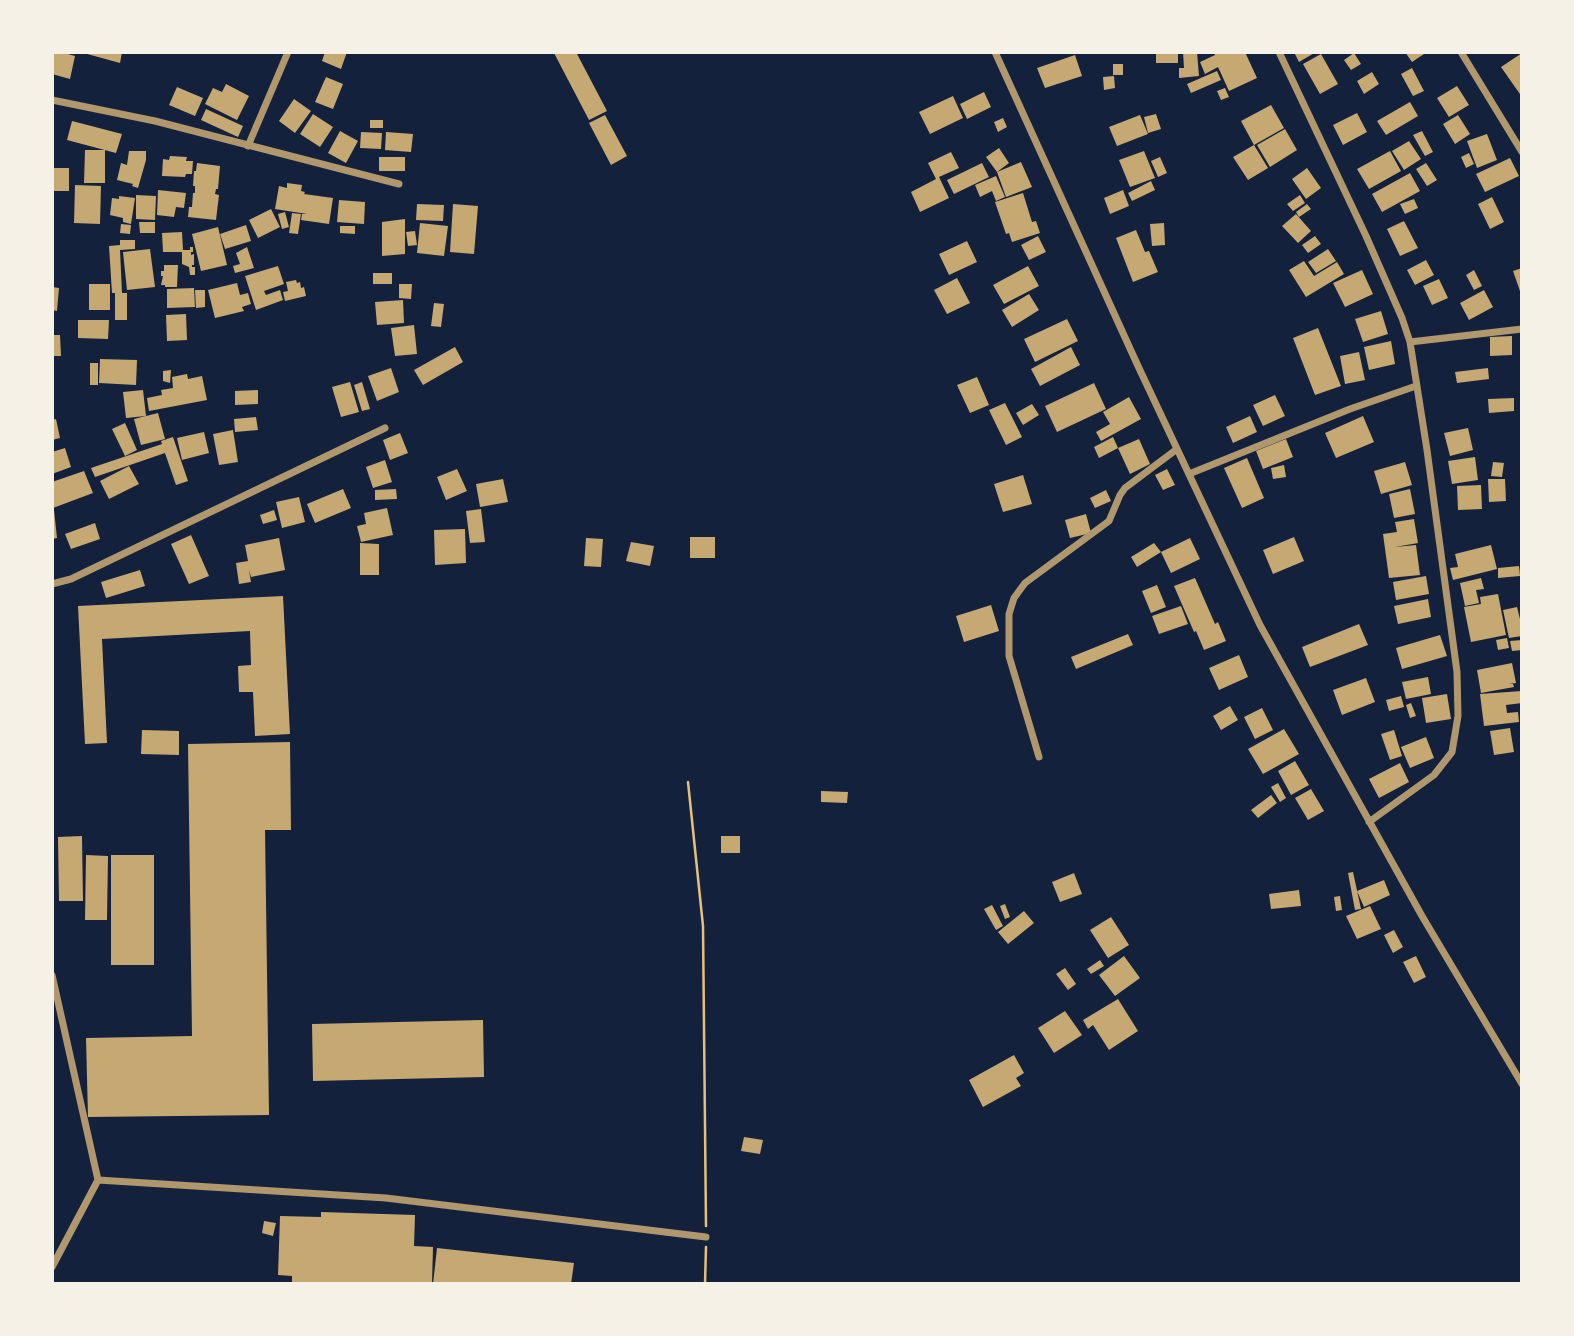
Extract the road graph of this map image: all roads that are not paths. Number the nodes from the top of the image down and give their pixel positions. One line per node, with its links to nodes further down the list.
1 (288, 52): 6 (street)
2 (995, 52): 13 (street)
3 (1279, 52): 10 (street)
4 (1461, 52): 7 (street)
5 (52, 100): 6 (street)
6 (248, 146): 8 (street)
7 (1521, 152)
8 (399, 184)
9 (1521, 329): 10 (street)
10 (1410, 342): 11 (street)
11 (1416, 386): 14 (street); 17 (street)
12 (385, 428): 15 (street)
13 (1177, 449): 14 (street); 16 (street)
14 (1189, 474): 17 (street)
15 (52, 584)
16 (1039, 757)
17 (1368, 822): 19 (street)
18 (52, 975): 20 (street)
19 (1521, 1084)
20 (98, 1180): 21 (street); 22 (street)
21 (706, 1237)
22 (52, 1267)

